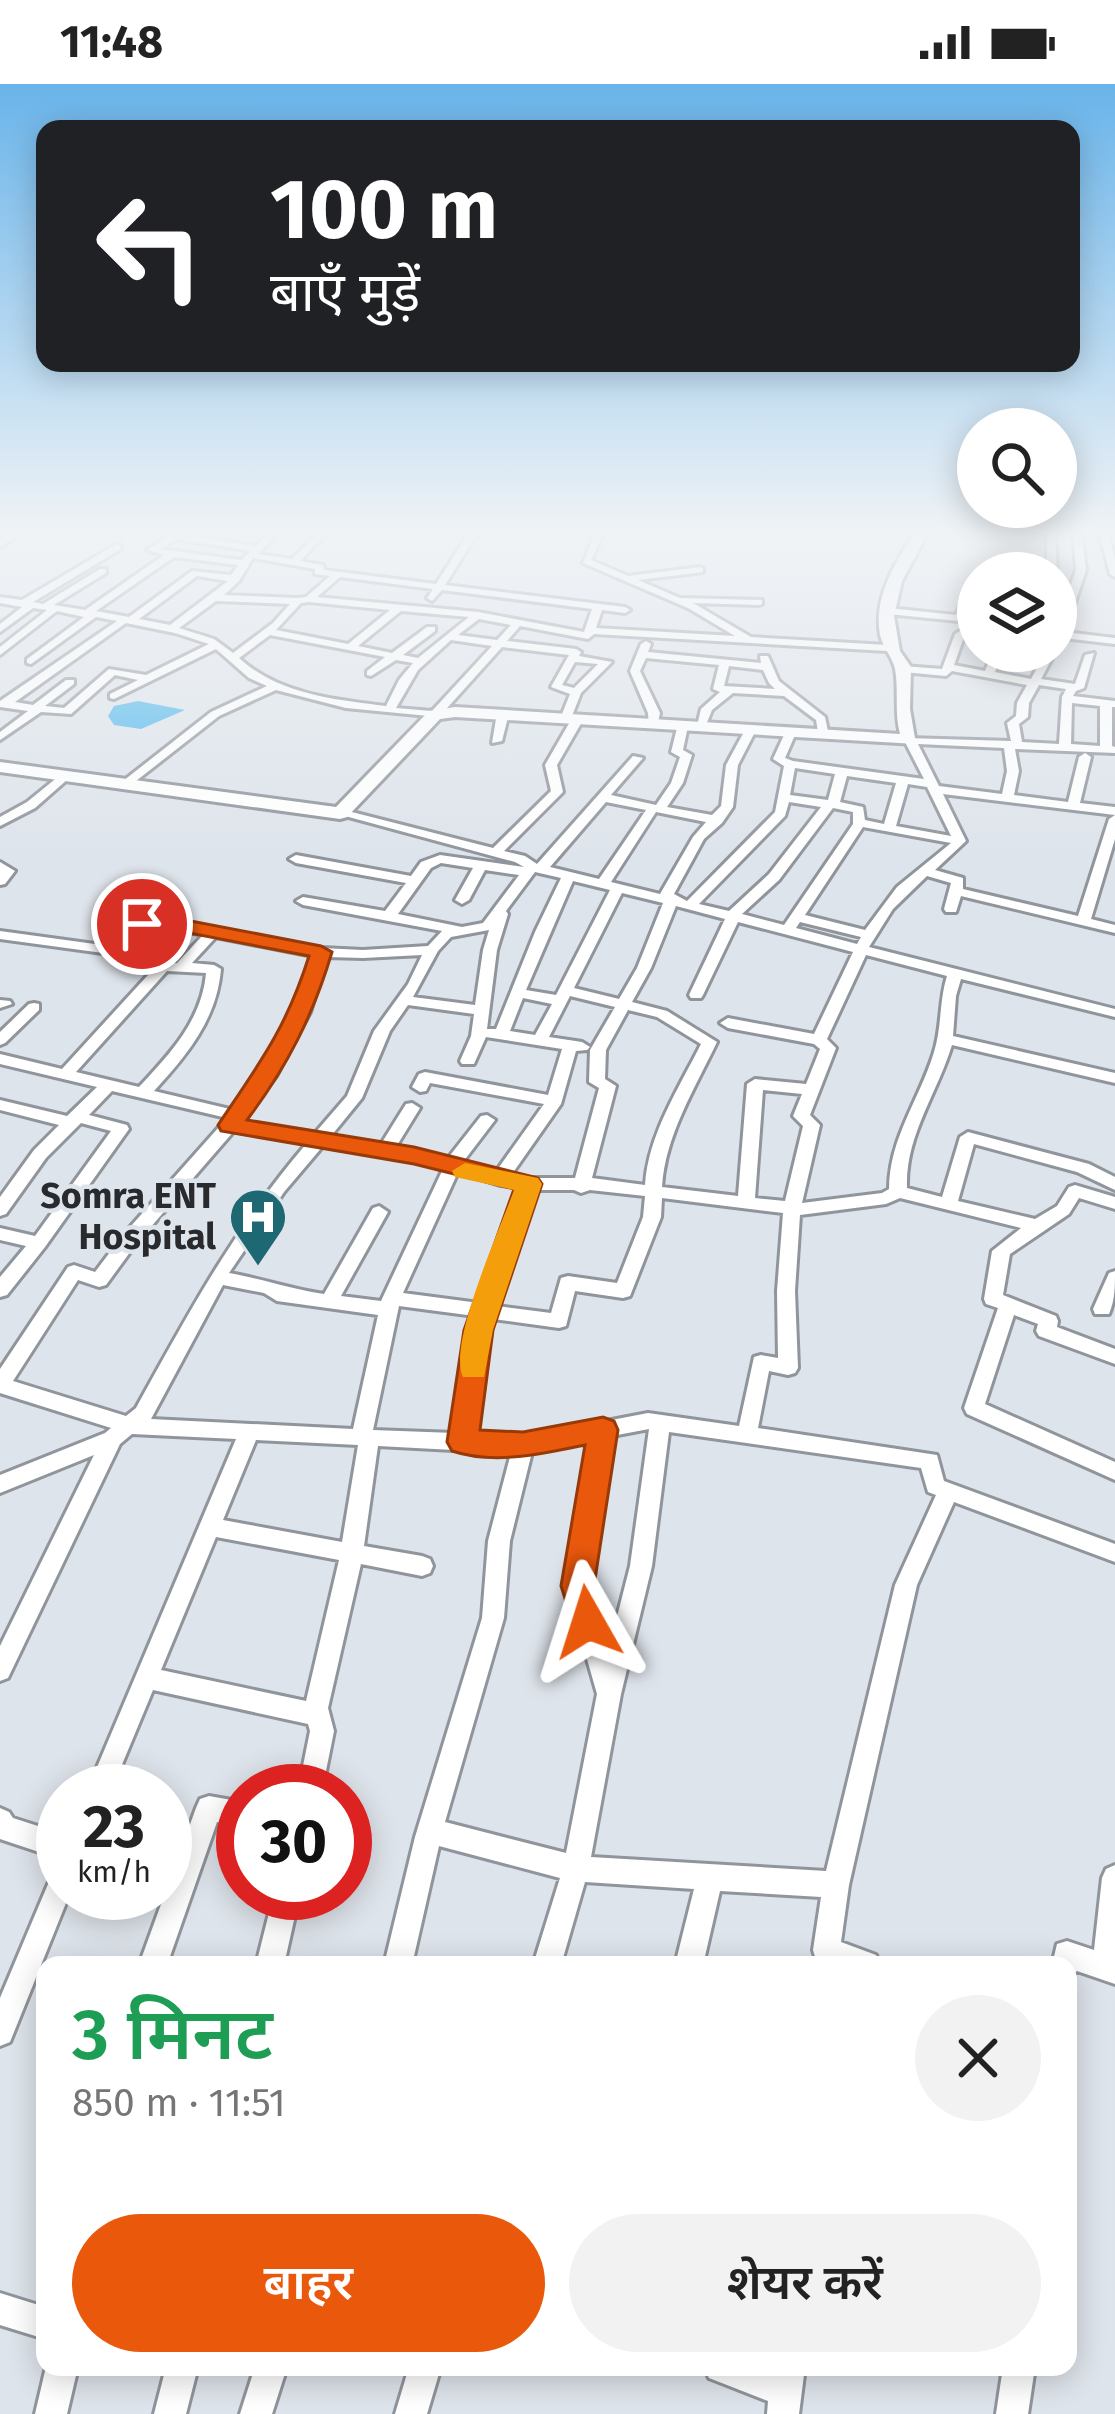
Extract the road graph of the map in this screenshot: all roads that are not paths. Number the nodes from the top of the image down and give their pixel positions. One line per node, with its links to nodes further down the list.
1 (58, 640): 27 (street)
2 (96, 640): 30 (street)
3 (204, 640): 18 (street)
4 (257, 640): 26 (street)
5 (305, 640): 20 (street)
6 (370, 640): 20 (street)
7 (416, 640): 24 (street)
8 (446, 640): 28 (street)
9 (471, 640): 16 (street)
10 (501, 640): 16 (street)
11 (584, 640): 25 (street)
12 (648, 640): 22 (street)
13 (742, 640): 15 (street)
14 (887, 640): 19 (highway)
15 (755, 641): 19 (street); 31 (street)
16 (498, 643): 25 (street); 51 (street)
17 (957, 643): 33 (street)
18 (217, 644): 26 (street); 37 (street)
19 (887, 648): 32 (highway)
20 (354, 650): 24 (street)
21 (0, 654): 27 (street)
22 (642, 654): 29 (street); 53 (street)
23 (1090, 655): 44 (street)
24 (394, 656): 28 (street); 35 (street)
25 (574, 656): 42 (street); 42 (street)
26 (232, 658): 40 (street)
27 (31, 661): 30 (street)
28 (420, 661): 49 (street)
29 (725, 663): 31 (street); 41 (street)
30 (58, 664): 47 (street)
31 (767, 667): 43 (street)
32 (903, 668): 33 (street); 59 (highway)
33 (948, 668): 36 (street)
34 (1041, 672): 39 (street)
35 (371, 673)
36 (989, 674): 39 (street)
37 (148, 679): 45 (street); 48 (street)
38 (70, 682): 48 (street)
39 (1036, 682): 44 (street); 61 (street)
40 (276, 686): 49 (street); 72 (street)
41 (731, 689): 43 (street); 54 (street)
42 (576, 692): 52 (street)
43 (785, 693): 57 (street)
44 (1070, 693): 46 (street); 62 (street)
45 (114, 696)
46 (1111, 704): 63 (street)
47 (3, 707): 48 (street)
48 (36, 709): 58 (street)
49 (390, 710): 51 (street)
50 (502, 713): 51 (highway); 52 (highway); 60 (street)
51 (435, 715): 80 (highway)
52 (571, 719): 53 (highway); 87 (street)
53 (653, 725): 54 (highway)
54 (691, 727): 55 (highway); 79 (street)
55 (749, 732): 56 (highway); 83 (street)
56 (789, 735): 57 (highway); 66 (street)
57 (820, 736): 59 (highway); 67 (street)
58 (0, 737)
59 (910, 740): 61 (street); 73 (street)
60 (496, 741)
61 (1013, 745): 62 (street); 76 (street)
62 (1065, 747): 63 (street)
63 (1110, 750)
64 (1085, 757): 78 (street)
65 (637, 758): 74 (street)
66 (790, 764): 67 (street); 75 (street)
67 (808, 766): 69 (street)
68 (0, 767): 70 (highway)
69 (842, 771): 71 (street); 77 (street)
70 (64, 776): 72 (highway); 82 (street)
71 (904, 780): 73 (street); 85 (street)
72 (127, 784): 80 (highway)
73 (931, 786): 76 (street); 86 (street)
74 (601, 797): 79 (street); 91 (street)
75 (785, 798): 77 (street); 102 (street)
76 (1007, 798): 78 (street)
77 (831, 804): 84 (street); 106 (street)
78 (1073, 805): 81 (street)
79 (656, 808): 83 (street); 96 (street)
80 (340, 813): 87 (street)
81 (1115, 815): 108 (street)
82 (2, 819)
83 (718, 820): 99 (street)
84 (859, 823): 85 (street); 109 (street)
85 (887, 830): 86 (street)
86 (960, 841): 92 (street)
87 (496, 852): 91 (street)
88 (296, 859): 95 (street)
89 (481, 865): 91 (street); 95 (street); 100 (street)
90 (0, 866): 94 (street)
91 (534, 870): 93 (street); 105 (street)
92 (928, 872): 98 (street); 114 (street)
93 (569, 876): 96 (street); 120 (street)
94 (0, 881)
95 (415, 881): 107 (street)
96 (611, 885): 99 (street); 122 (street)
97 (343, 889): 103 (street)
98 (956, 891): 104 (street); 108 (street)
99 (669, 897): 102 (street); 124 (street)
100 (462, 900)
101 (302, 901): 103 (street)
102 (692, 903): 106 (street)
103 (329, 907): 107 (street)
104 (951, 909)
105 (502, 910): 111 (street); 126 (street)
106 (735, 914): 109 (street); 121 (street)
107 (389, 916): 111 (street)
108 (1084, 921): 110 (street)
109 (792, 923): 114 (street); 117 (street)
110 (1115, 929)
111 (464, 930): 115 (street)
112 (213, 932): 113 (street); 116 (street); 118 (street)
113 (0, 935)
114 (870, 935): 117 (street)
115 (432, 950): 116 (street); 123 (street)
116 (321, 952): 151 (street)
117 (861, 952): 119 (street); 134 (street)
118 (181, 967): 139 (street); 145 (street)
119 (955, 975): 127 (street); 132 (street)
120 (518, 993): 122 (street); 130 (street)
121 (696, 995)
122 (565, 996): 124 (street); 131 (street)
123 (404, 1000): 126 (street); 152 (street)
124 (624, 1004): 136 (street); 158 (street)
125 (34, 1007): 133 (street)
126 (482, 1011): 129 (street)
127 (1115, 1013)
128 (728, 1023): 134 (street)
129 (480, 1032): 130 (street); 137 (street)
130 (501, 1035): 131 (street)
131 (541, 1039): 135 (street)
132 (945, 1039): 141 (street); 159 (street)
133 (0, 1040)
134 (819, 1040): 144 (street)
135 (570, 1046): 136 (street); 146 (street)
136 (598, 1050): 157 (street)
137 (468, 1060)
138 (7, 1061): 139 (street); 140 (street)
139 (66, 1074): 142 (street)
140 (0, 1077)
141 (1115, 1078)
142 (110, 1084): 145 (street); 149 (street)
143 (420, 1087): 146 (street)
144 (811, 1090): 161 (street); 163 (street)
145 (144, 1092): 151 (street)
146 (554, 1101): 155 (street)
147 (0, 1105): 149 (street)
148 (412, 1108): 153 (street)
149 (72, 1119): 164 (street); 168 (street)
150 (487, 1120): 154 (street)
151 (234, 1121): 152 (street); 178 (street)
152 (321, 1142): 153 (street); 169 (street)
153 (386, 1150): 154 (street)
154 (451, 1167): 155 (street); 173 (street)
155 (500, 1178): 156 (street)
156 (529, 1184): 157 (street); 176 (street)
157 (580, 1187): 158 (street)
158 (652, 1192): 161 (street); 176 (street)
159 (898, 1192): 162 (street); 163 (street)
160 (1114, 1194): 162 (street); 166 (street)
161 (746, 1203): 163 (street)
162 (948, 1204): 166 (street)
163 (792, 1208): 183 (street)
164 (0, 1210)
165 (379, 1212): 172 (street)
166 (1037, 1226): 174 (street)
167 (0, 1234): 168 (street)
168 (39, 1243): 171 (street)
169 (217, 1277): 172 (street); 182 (street)
170 (1115, 1278): 175 (street)
171 (0, 1290)
172 (328, 1301): 173 (street)
173 (389, 1304): 176 (street); 184 (street)
174 (1008, 1305): 177 (street); 187 (street)
175 (1102, 1309)
176 (486, 1310): 185 (street)
177 (1115, 1357)
178 (0, 1384): 182 (street)
179 (660, 1423): 180 (street); 183 (street); 196 (street)
180 (603, 1430): 186 (street); 196 (street)
181 (249, 1432): 182 (street); 184 (street); 190 (street)
182 (122, 1433): 188 (street); 194 (street)
183 (747, 1435): 189 (street)
184 (365, 1437): 185 (street); 192 (street)
185 (463, 1442): 186 (street)
186 (523, 1445): 202 (street)
187 (1115, 1471)
188 (0, 1484)
189 (949, 1491): 191 (street); 208 (street)
190 (209, 1527): 192 (street); 195 (street)
191 (1115, 1552)
192 (351, 1556): 193 (street); 197 (street)
193 (422, 1566)
194 (0, 1670)
195 (146, 1678): 197 (street); 198 (street)
196 (609, 1694): 205 (street)
197 (318, 1715): 199 (street)
198 (110, 1764)
199 (315, 1764)
200 (216, 1809): 203 (street)
201 (0, 1821): 204 (street)
202 (430, 1831): 205 (street); 214 (street)
203 (192, 1834)
204 (36, 1838)
205 (576, 1869): 206 (street); 215 (street)
206 (710, 1877): 208 (street); 216 (street)
207 (1115, 1882): 219 (street)
208 (836, 1885): 217 (street)
209 (46, 1920): 220 (street)
210 (163, 1920): 212 (street)
211 (280, 1920): 213 (street)
212 (155, 1956)
213 (272, 1956)
214 (400, 1956)
215 (550, 1956)
216 (691, 1956)
217 (842, 1956)
218 (1077, 1957): 219 (street)
219 (1111, 1969)
220 (0, 2032)
221 (0, 2309): 222 (street)
222 (36, 2320)
223 (60, 2376): 230 (street)
224 (180, 2376): 231 (street)
225 (261, 2376): 232 (street)
226 (422, 2376): 233 (street)
227 (745, 2376): 229 (street)
228 (1015, 2376): 234 (street)
229 (786, 2391)
230 (52, 2414)
231 (170, 2414)
232 (256, 2414)
233 (411, 2414)
234 (1012, 2414)

